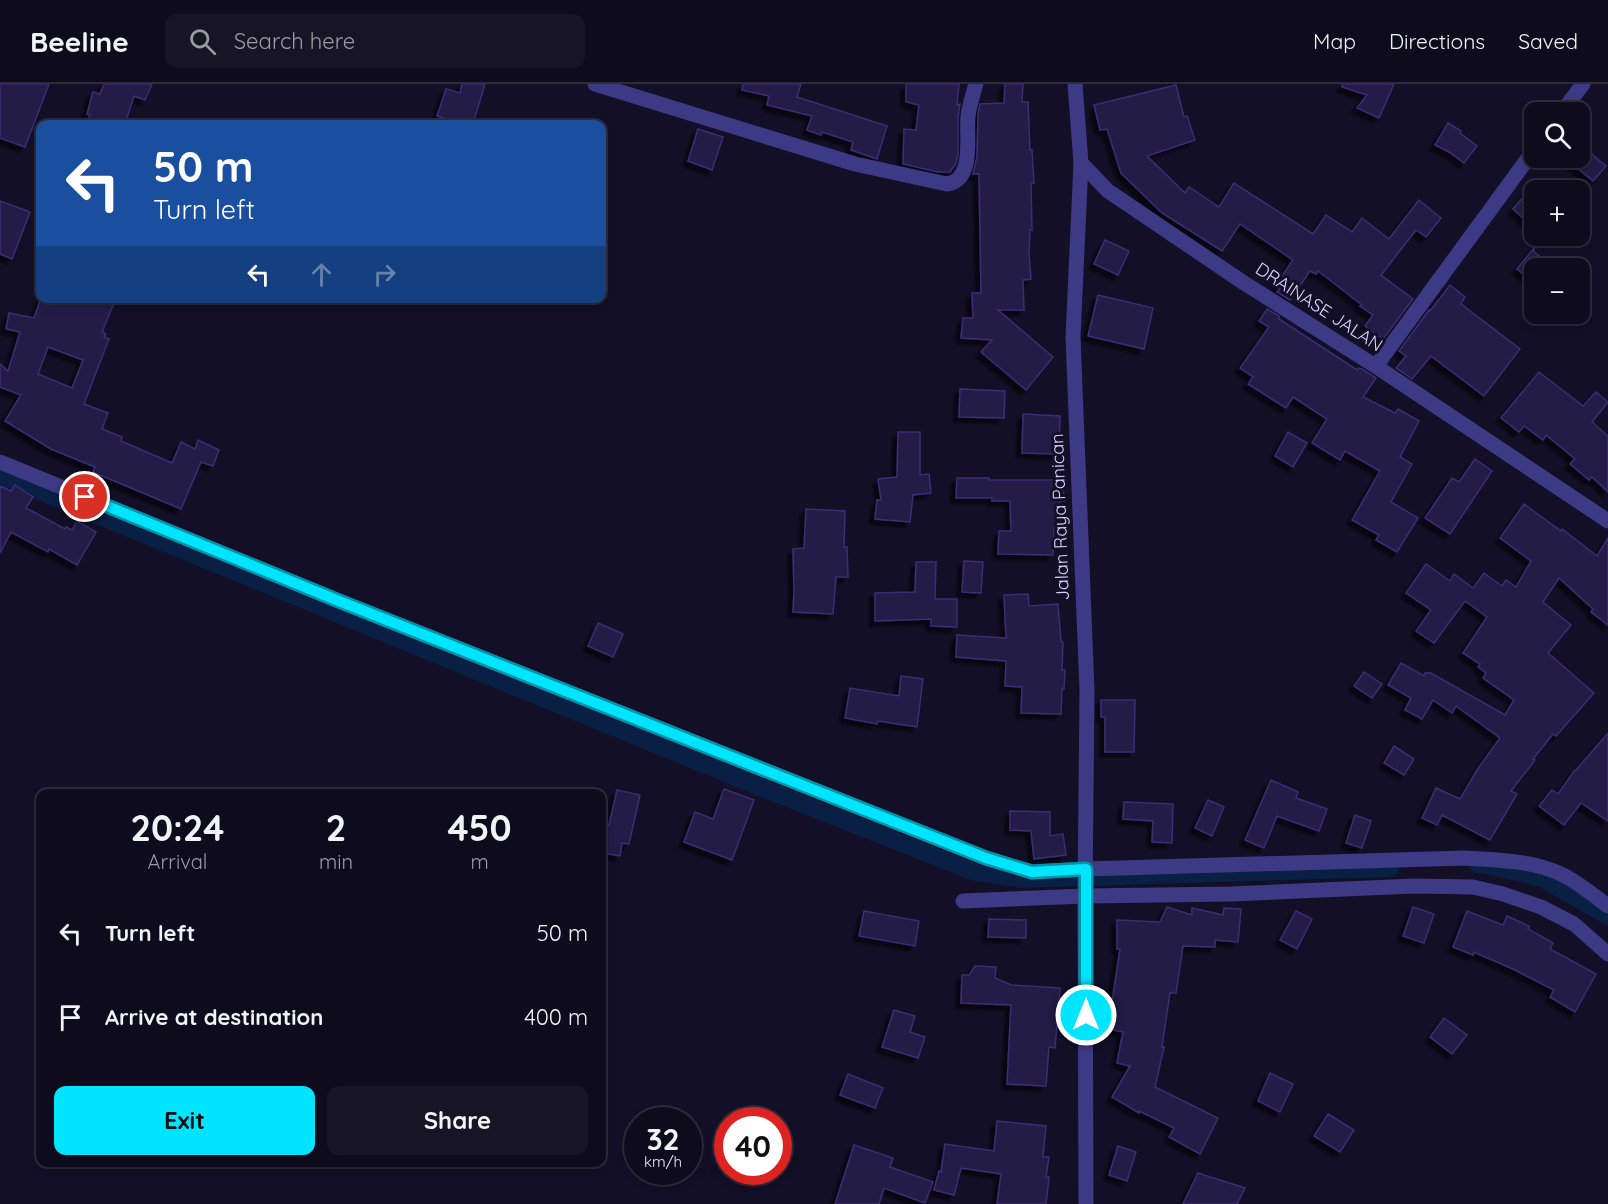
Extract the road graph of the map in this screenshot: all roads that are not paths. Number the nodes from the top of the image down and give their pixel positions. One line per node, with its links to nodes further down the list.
1 (595, 84): 2 (street)
2 (976, 84)
3 (1075, 84): 6 (street)
4 (1582, 84): 5 (street)
5 (1569, 102)
6 (1081, 163): 8 (street, DRAINASE JALAN); 11 (street, Jalan Raya Panican)
7 (1524, 164): 8 (street)
8 (1376, 366): 10 (street, DRAINASE JALAN)
9 (0, 462): 11 (street)
10 (1608, 521)
11 (1086, 869): 12 (street, Jalan Raya Panican); 14 (street)
12 (1085, 896): 13 (street); 15 (street); 16 (street, Jalan Raya Panican)
13 (963, 901)
14 (1608, 906)
15 (1608, 954)
16 (1086, 1204)

